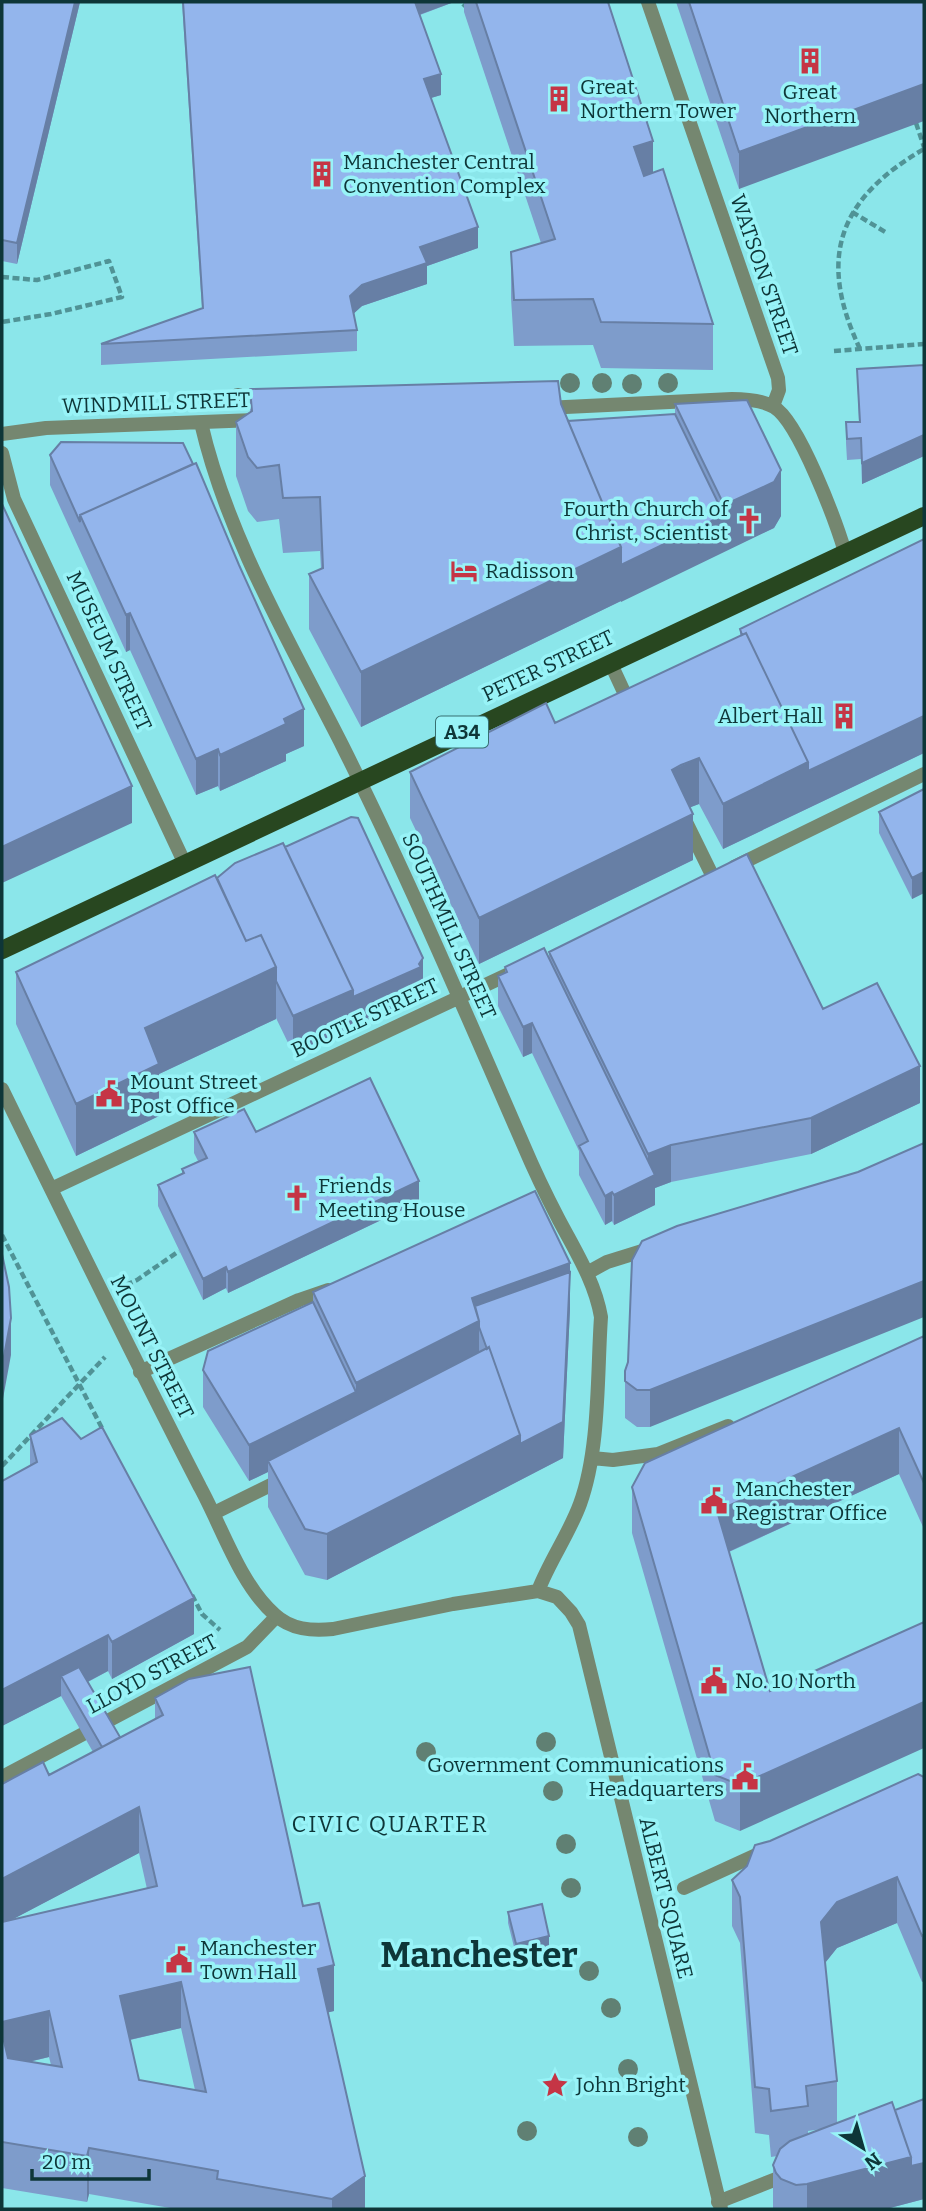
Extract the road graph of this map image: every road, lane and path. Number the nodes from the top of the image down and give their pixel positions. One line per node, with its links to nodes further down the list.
1 (468, 2): 3 (path)
2 (648, 2): 13 (street, WATSON STREET)
3 (463, 7)
4 (916, 123): 5 (path)
5 (924, 148): 6 (path)
6 (852, 212): 7 (path); 11 (path)
7 (887, 233)
8 (2, 277): 9 (path)
9 (2, 322)
10 (924, 344): 11 (path)
11 (860, 349): 12 (path)
12 (834, 351)
13 (773, 406): 14 (street); 22 (street)
14 (573, 407): 15 (street); 18 (street)
15 (532, 408)
16 (270, 420): 17 (street, WINDMILL STREET)
17 (201, 423): 19 (street, WINDMILL STREET); 26 (street, SOUTHMILL STREET)
18 (574, 426)
19 (2, 434)
20 (2, 453): 28 (street, MUSEUM STREET)
21 (924, 516): 22 (main road, PETER STREET / A34)
22 (845, 552): 23 (main road, PETER STREET / A34)
23 (611, 662): 24 (street); 26 (main road, PETER STREET / A34)
24 (637, 719)
25 (924, 774): 27 (street)
26 (359, 780): 28 (main road, PETER STREET / A34); 31 (street, SOUTHMILL STREET)
27 (681, 811)
28 (186, 863): 29 (main road, PETER STREET / A34)
29 (2, 950)
30 (532, 963): 31 (street, BOOTLE STREET)
31 (459, 998): 33 (street, BOOTLE STREET); 37 (street, SOUTHMILL STREET)
32 (2, 1088): 33 (street, MOUNT STREET)
33 (51, 1189): 39 (street, MOUNT STREET)
34 (2, 1235): 42 (path)
35 (661, 1246): 37 (street)
36 (179, 1251): 39 (path)
37 (587, 1273): 45 (street, SOUTHMILL STREET)
38 (344, 1285): 41 (street)
39 (103, 1297): 40 (street, MOUNT STREET)
40 (126, 1344): 41 (street, MOUNT STREET); 42 (path)
41 (140, 1372): 48 (street, MOUNT STREET)
42 (78, 1384): 44 (path); 46 (path)
43 (747, 1418): 45 (street)
44 (104, 1433)
45 (592, 1458): 50 (street)
46 (2, 1466)
47 (296, 1472): 48 (street)
48 (214, 1513): 51 (street, MOUNT STREET)
49 (189, 1590): 52 (path)
50 (538, 1591): 51 (street); 57 (street, ALBERT SQUARE)
51 (276, 1616): 53 (street, LLOYD STREET)
52 (220, 1630)
53 (2, 1777)
54 (785, 1842): 55 (street)
55 (684, 1888)
56 (807, 2168): 57 (street)
57 (719, 2206)

